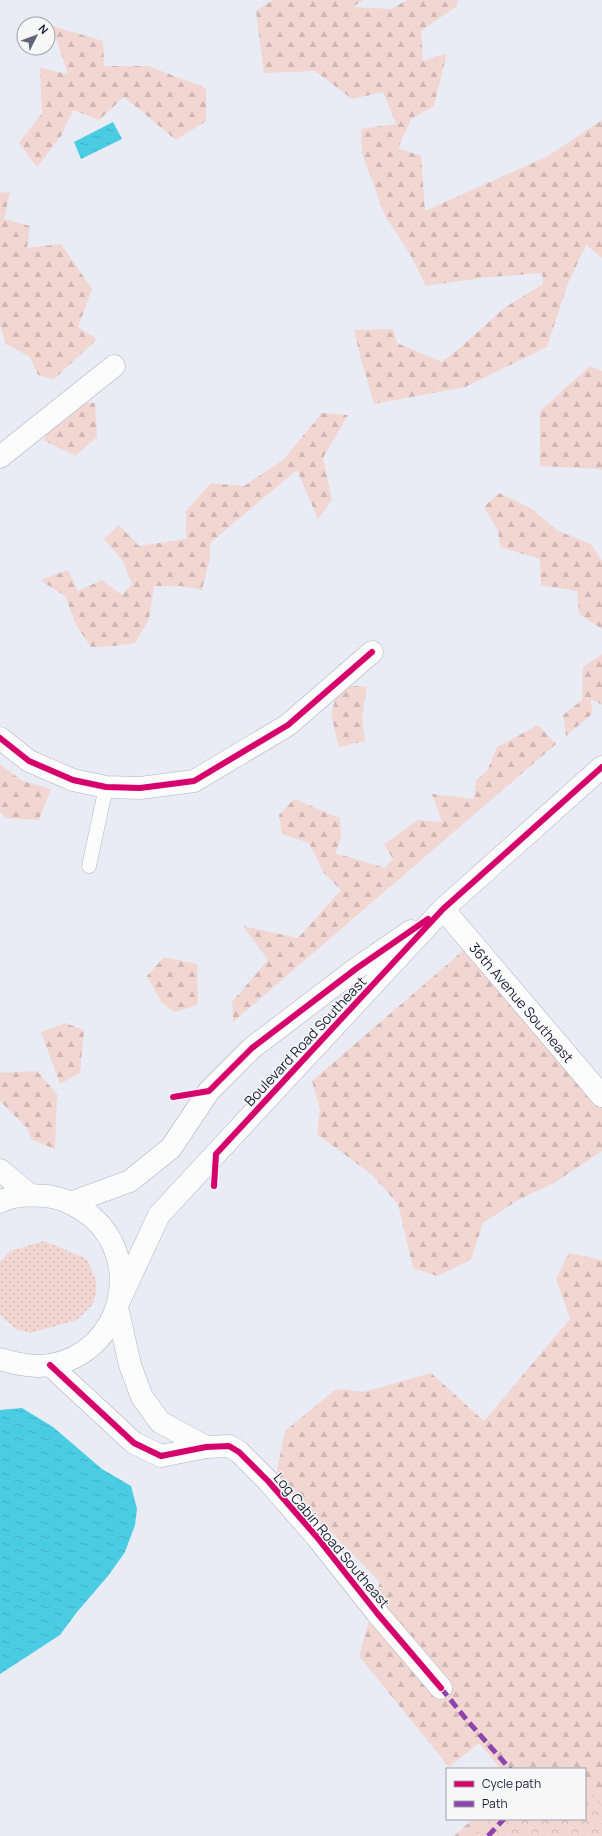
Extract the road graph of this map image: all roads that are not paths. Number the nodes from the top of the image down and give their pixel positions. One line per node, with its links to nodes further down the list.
1 (114, 366): 2 (street)
2 (0, 457)
3 (372, 652): 6 (street)
4 (0, 738): 6 (street)
5 (602, 767): 8 (street, Boulevard Road Southeast)
6 (106, 787): 7 (lane)
7 (88, 866)
8 (443, 909): 9 (street, 36th Avenue Southeast); 13 (street, Boulevard Road Southeast); 14 (street, Boulevard Road Southeast)
9 (602, 1096)
10 (0, 1170): 11 (street)
11 (30, 1195): 12 (street); 13 (street)
12 (0, 1202)
13 (70, 1203): 14 (street)
14 (118, 1303): 16 (street, Boulevard Road Southeast); 19 (street)
15 (0, 1358): 17 (street)
16 (50, 1365): 17 (street, Boulevard Road Southeast); 19 (street, Log Cabin Road Southeast)
17 (22, 1366): 18 (street)
18 (0, 1370)
19 (206, 1447): 20 (street, Log Cabin Road Southeast)
20 (441, 1688)

